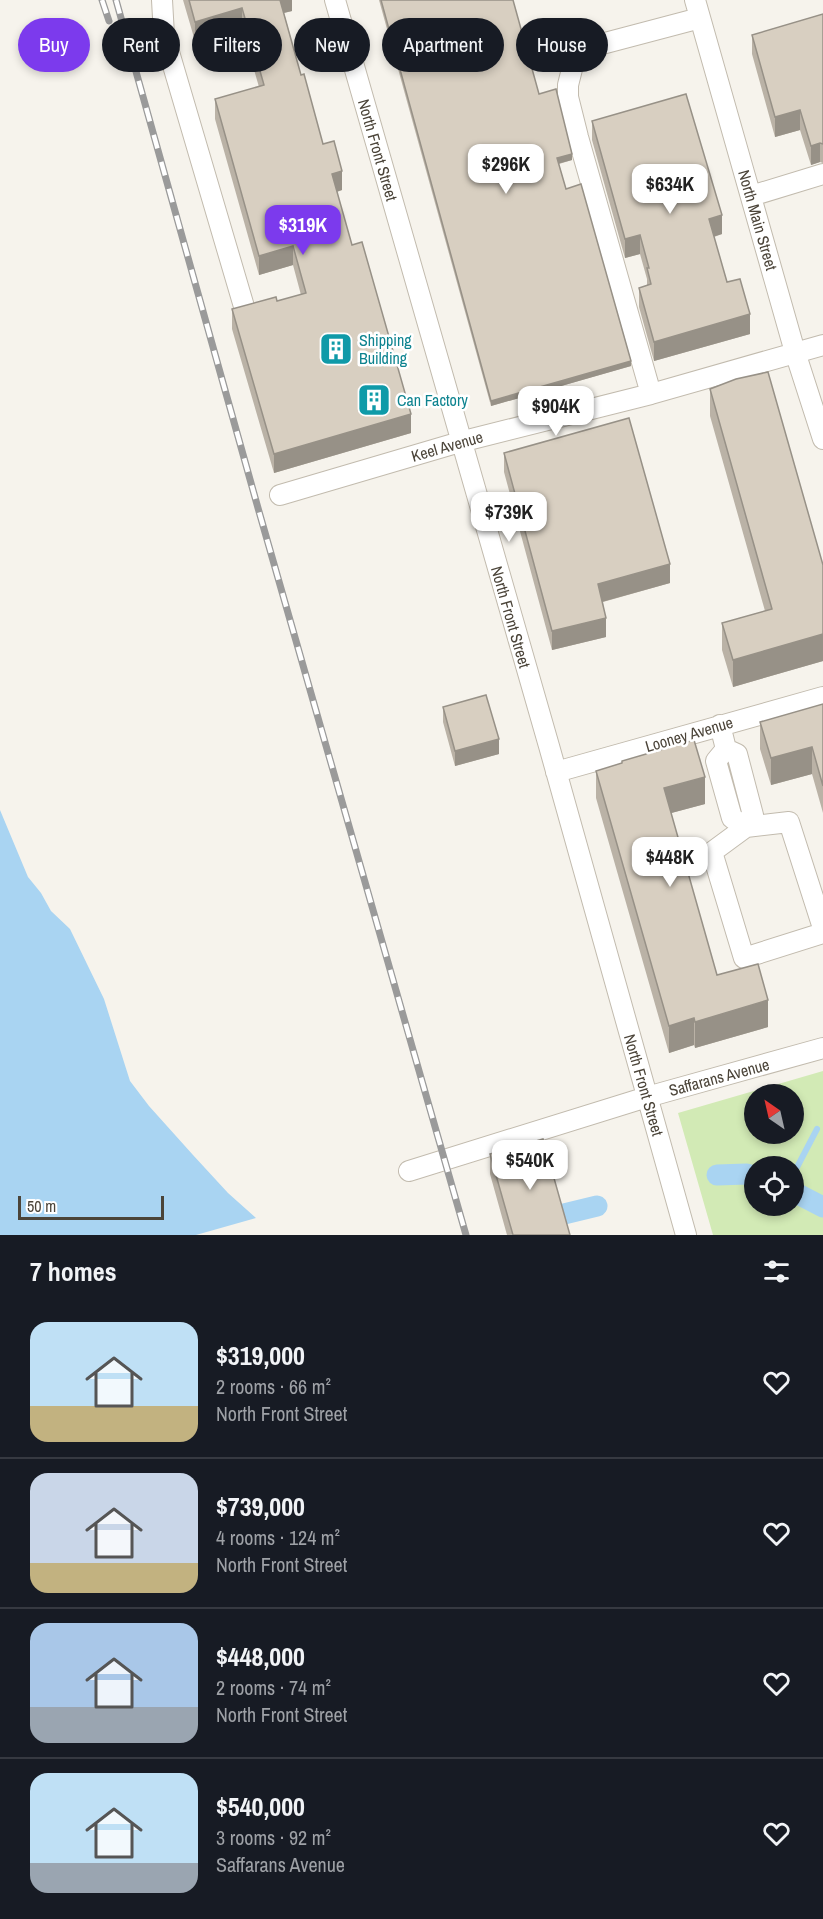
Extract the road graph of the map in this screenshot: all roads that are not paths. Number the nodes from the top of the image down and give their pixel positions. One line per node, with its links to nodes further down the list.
1 (162, 0): 6 (street)
2 (335, 0): 11 (street, North Front Street)
3 (697, 9): 5 (street, North Main Street); 9 (street)
4 (823, 174): 5 (street)
5 (751, 196): 8 (street, North Main Street)
6 (245, 310)
7 (823, 345): 8 (street, Keel Avenue)
8 (795, 352): 9 (street, Keel Avenue); 10 (street, North Main Street)
9 (651, 394): 11 (street, Keel Avenue)
10 (823, 439)
11 (460, 442): 12 (street, Keel Avenue); 15 (street, North Front Street)
12 (280, 495)
13 (823, 697): 14 (street, Looney Avenue)
14 (720, 725): 15 (street, Looney Avenue); 16 (street)
15 (556, 772): 19 (street, North Front Street)
16 (746, 827): 17 (street); 17 (street)
17 (823, 930)
18 (823, 1048): 19 (street, Saffarans Avenue)
19 (647, 1097): 20 (street, Saffarans Avenue); 21 (street, North Front Street)
20 (409, 1171)
21 (686, 1235)

